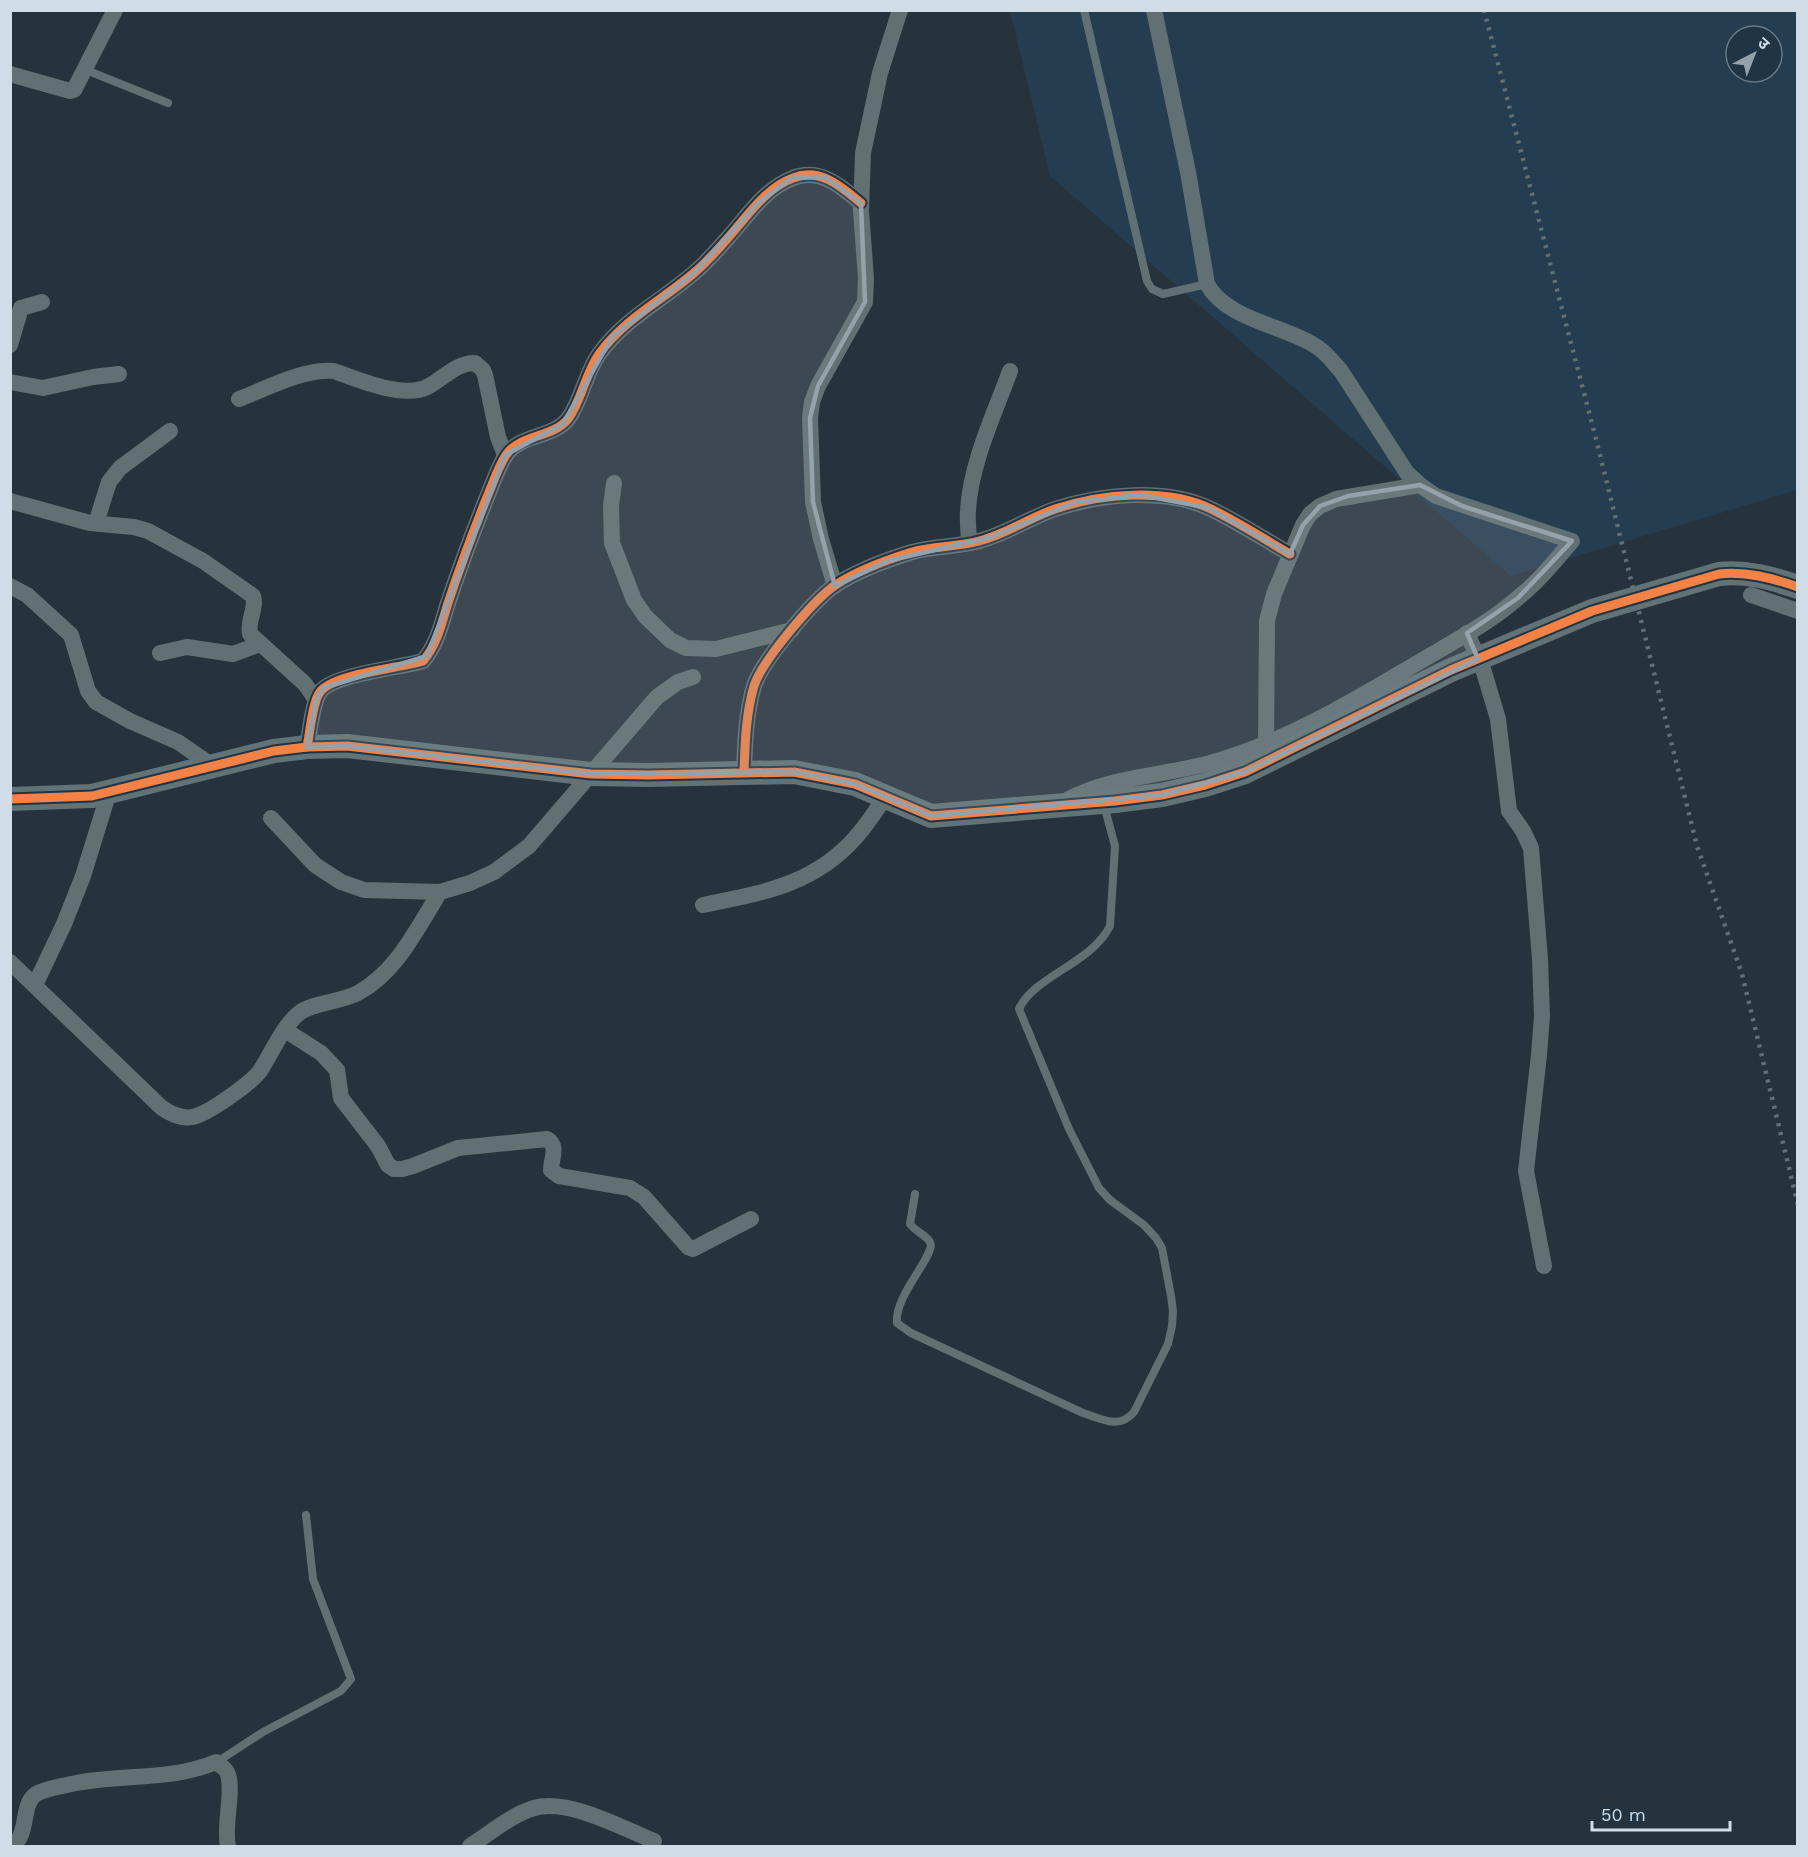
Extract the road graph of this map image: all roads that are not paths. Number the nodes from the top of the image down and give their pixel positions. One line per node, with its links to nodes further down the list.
1 (115, 10): 5 (street)
2 (900, 10): 8 (street)
3 (1084, 10): 9 (lane)
4 (1154, 10): 9 (street)
5 (86, 70): 6 (street); 7 (lane)
6 (10, 74)
7 (168, 103)
8 (861, 203): 17 (street); 25 (street)
9 (1207, 284): 19 (street)
10 (42, 302): 11 (street)
11 (10, 345)
12 (1010, 371): 22 (street)
13 (119, 374): 14 (street)
14 (10, 382)
15 (239, 399): 17 (street)
16 (170, 431): 21 (street)
17 (505, 455): 34 (street)
18 (614, 483): 29 (street)
19 (1420, 486): 23 (street); 30 (street)
20 (10, 501): 21 (street)
21 (96, 523): 31 (street)
22 (969, 543): 23 (street); 25 (street)
23 (1290, 554): 35 (street)
24 (10, 586): 37 (street)
25 (835, 586): 29 (street)
26 (1797, 587): 43 (street, bridge)
27 (1751, 595): 28 (street)
28 (1797, 611)
29 (792, 630): 38 (street)
30 (1467, 633): 35 (street); 53 (street)
31 (260, 644): 32 (street); 34 (street)
32 (160, 653)
33 (693, 677): 39 (street)
34 (316, 700): 36 (street)
35 (1266, 745): 44 (street)
36 (307, 747): 37 (street); 39 (street)
37 (213, 766): 40 (street)
38 (744, 772): 39 (street); 41 (street)
39 (591, 774): 46 (street)
40 (110, 792): 42 (street); 49 (street)
41 (886, 796): 44 (street); 47 (street)
42 (10, 799)
43 (1109, 801): 44 (street); 51 (lane)
44 (1058, 805)
45 (271, 818): 46 (street)
46 (440, 892): 50 (street)
47 (703, 905)
48 (10, 962): 49 (street)
49 (35, 986): 50 (street)
50 (285, 1030): 52 (street)
51 (915, 1194)
52 (751, 1219)
53 (1544, 1266)
54 (306, 1515): 55 (lane)
55 (216, 1762): 57 (street); 58 (street)
56 (654, 1841): 59 (street)
57 (12, 1846)
58 (228, 1846)
59 (470, 1846)

